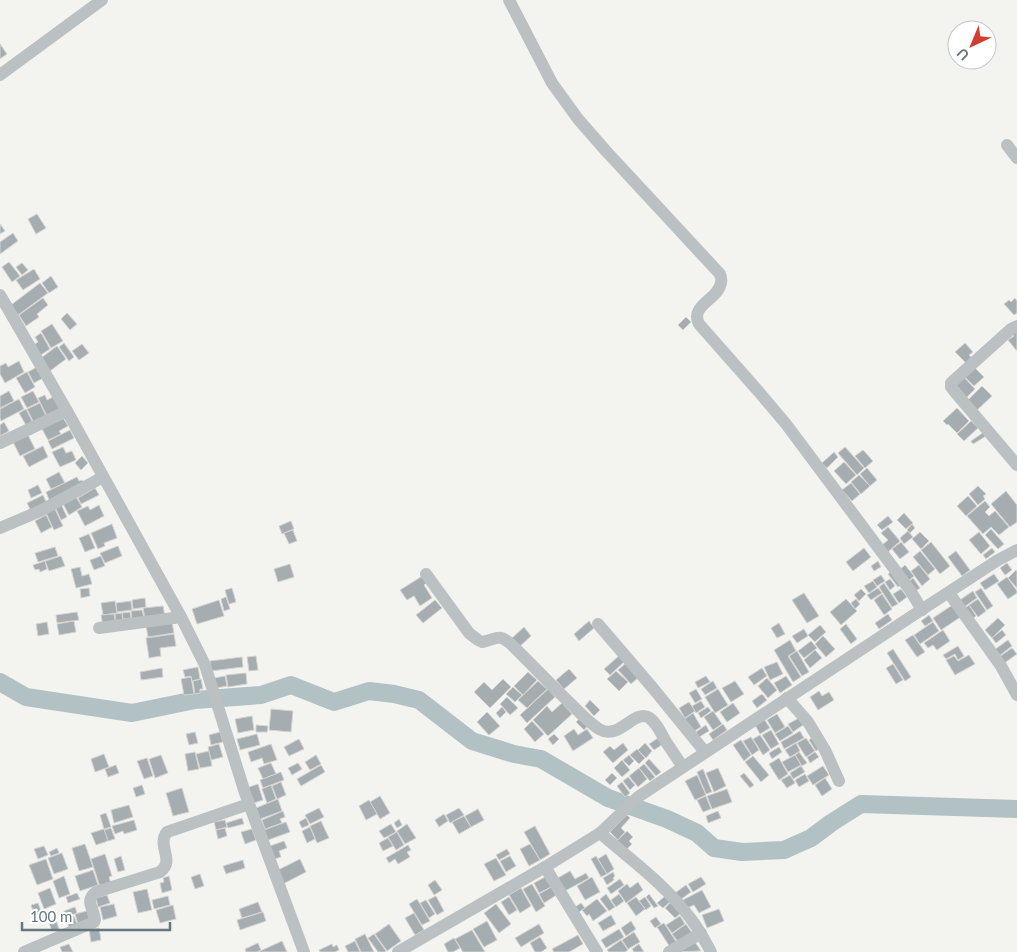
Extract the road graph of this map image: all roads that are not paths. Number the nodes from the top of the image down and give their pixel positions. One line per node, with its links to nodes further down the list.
1 (102, 0): 3 (street)
2 (509, 0): 16 (street)
3 (0, 75)
4 (1007, 145): 5 (street)
5 (1017, 158)
6 (0, 295): 8 (street)
7 (1017, 326): 10 (street)
8 (67, 411): 9 (street); 11 (street)
9 (0, 443)
10 (1017, 465)
11 (103, 477): 12 (street); 17 (street)
12 (0, 528)
13 (1017, 550): 15 (street)
14 (426, 574): 23 (street)
15 (949, 593): 16 (street); 20 (street)
16 (922, 610): 21 (street)
17 (181, 617): 19 (street); 25 (street)
18 (598, 624): 22 (street)
19 (99, 628)
20 (1017, 695)
21 (787, 698): 22 (street); 24 (street)
22 (705, 752): 23 (street)
23 (683, 767): 26 (street)
24 (839, 781)
25 (249, 804): 29 (street); 30 (street)
26 (600, 833): 27 (street); 28 (street)
27 (544, 867): 31 (street); 32 (street)
28 (701, 933): 33 (street); 34 (street)
29 (24, 952)
30 (304, 952)
31 (398, 952)
32 (597, 952)
33 (669, 952)
34 (711, 952)

